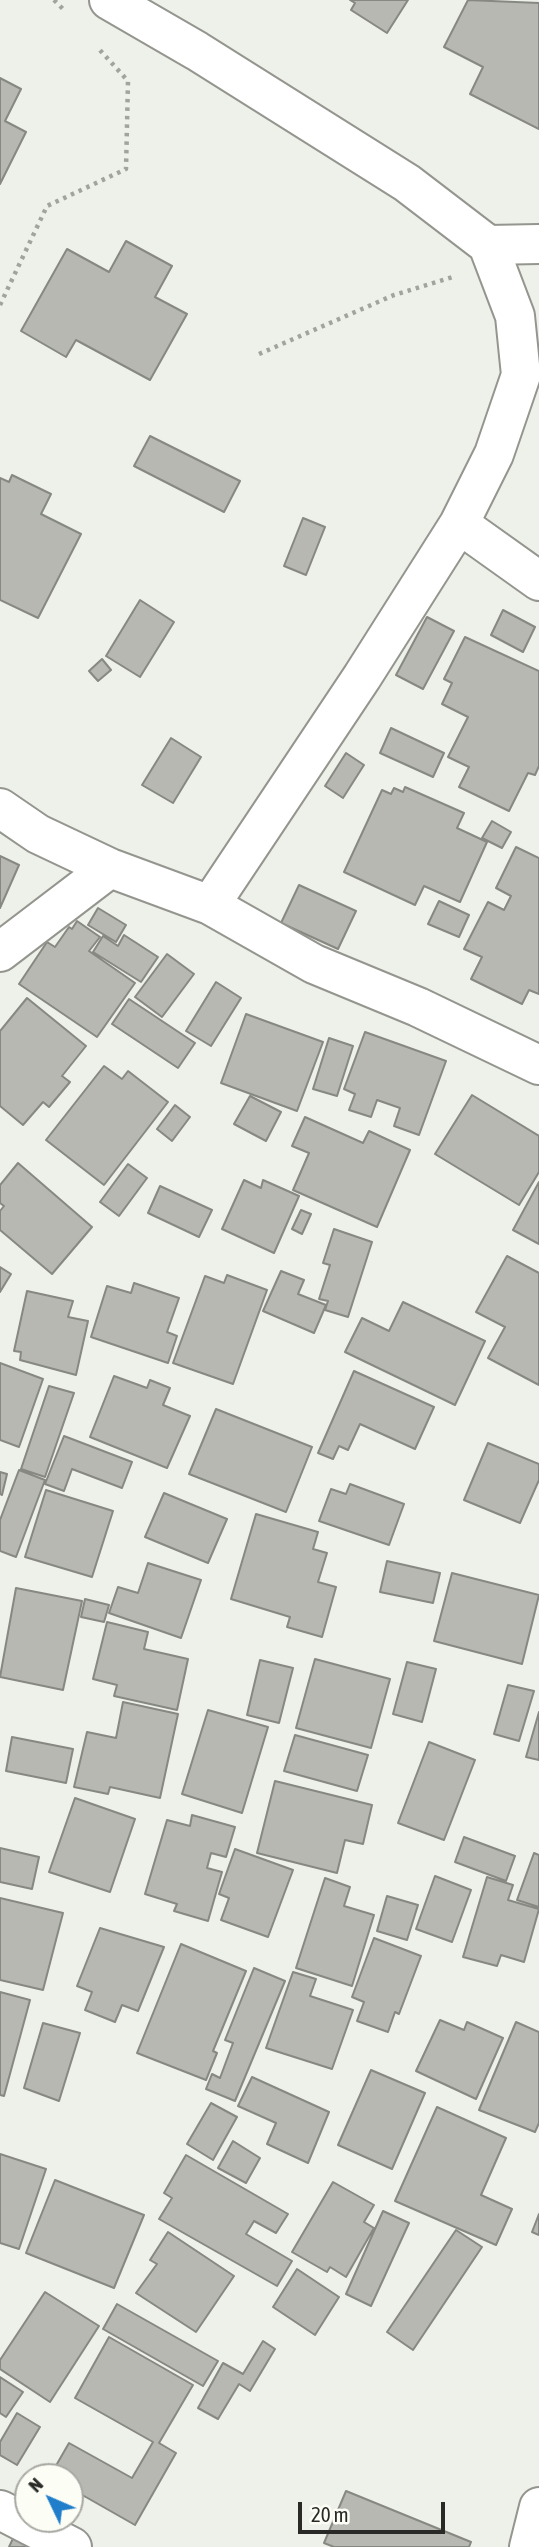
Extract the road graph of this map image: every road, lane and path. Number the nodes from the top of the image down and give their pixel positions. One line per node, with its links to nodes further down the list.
1 (54, 0): 3 (path)
2 (109, 0): 6 (street)
3 (73, 20)
4 (91, 40): 7 (path)
5 (539, 244): 6 (street)
6 (494, 260): 8 (path); 9 (street)
7 (0, 305)
8 (259, 354)
9 (530, 363): 10 (street)
10 (459, 524): 11 (street); 14 (street)
11 (539, 581)
12 (0, 808): 13 (street)
13 (110, 868): 14 (street); 15 (street)
14 (210, 905): 16 (street)
15 (0, 952)
16 (539, 1065)
17 (539, 2507): 20 (street)
18 (0, 2510): 19 (street)
19 (72, 2547)
20 (529, 2547)

